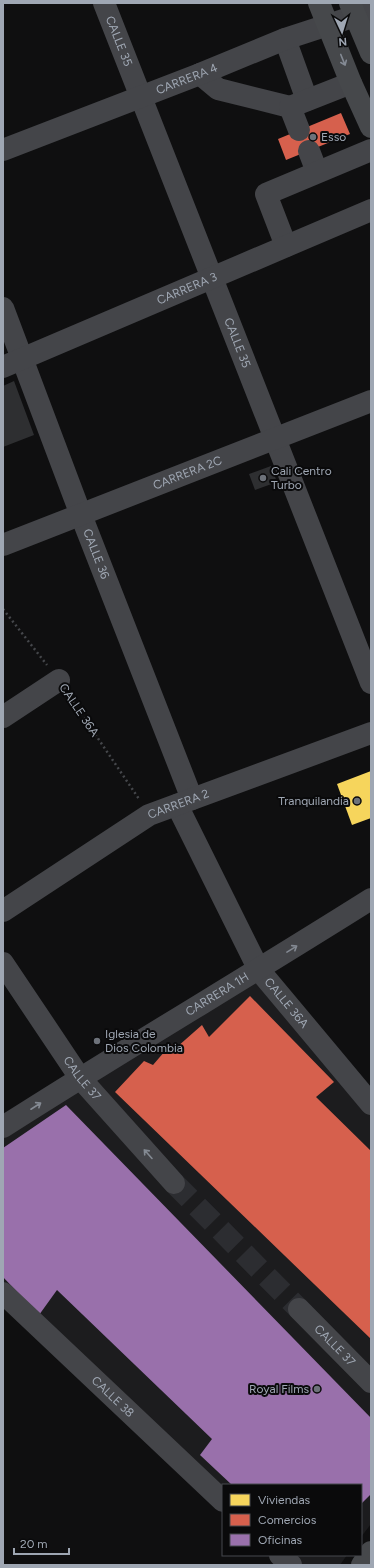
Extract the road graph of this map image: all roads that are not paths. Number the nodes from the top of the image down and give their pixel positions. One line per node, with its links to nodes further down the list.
1 (104, 3): 9 (street, CALLE 35)
2 (319, 3): 4 (main road)
3 (359, 10): 4 (street, CARRERA 4); 6 (main road)
4 (328, 24): 5 (street, CARRERA 4); 8 (main road, one-way to 8)
5 (285, 38): 7 (street, CARRERA 4); 10 (street)
6 (371, 53)
7 (200, 74): 9 (street, CARRERA 4); 10 (street)
8 (345, 85): 10 (street); 11 (main road)
9 (140, 96): 13 (street, CARRERA 4); 19 (street, CALLE 35)
10 (298, 103): 12 (street)
11 (371, 127)
12 (300, 130)
13 (3, 150)
14 (309, 151): 16 (street)
15 (368, 151): 16 (street)
16 (317, 172): 18 (street)
17 (371, 210): 18 (street, CARRERA 3)
18 (286, 246): 19 (street, CARRERA 3)
19 (212, 278): 21 (street, CARRERA 3); 24 (street, CALLE 35)
20 (3, 308): 21 (street, CALLE 36)
21 (23, 359): 22 (street, CARRERA 3); 25 (street, CALLE 36)
22 (3, 367)
23 (371, 401): 24 (street, CARRERA 2C)
24 (275, 439): 25 (street, CARRERA 2C); 28 (street, CALLE 35)
25 (81, 515): 26 (street, CARRERA 2C); 31 (street, CALLE 36)
26 (3, 544)
27 (58, 680): 29 (street)
28 (371, 684)
29 (3, 717)
30 (371, 733): 31 (street, CARRERA 2)
31 (184, 802): 33 (street, CARRERA 2); 35 (street, CALLE 36A)
32 (371, 899): 35 (street, CARRERA 1H, one-way to 32)
33 (3, 911)
34 (3, 963): 36 (street, CALLE 37)
35 (259, 970): 36 (street, CARRERA 1H); 37 (street, CALLE 36A)
36 (80, 1078): 38 (street, CARRERA 1H, one-way to 36); 39 (street, CALLE 37, one-way to 36)
37 (371, 1104)
38 (3, 1127)
39 (174, 1183)
40 (3, 1293): 43 (street, CALLE 38)
41 (299, 1309): 42 (street, CALLE 37)
42 (371, 1382)
43 (222, 1500)
44 (371, 1552): 47 (main road)
45 (281, 1556): 46 (street)
46 (291, 1565)
47 (362, 1565)

